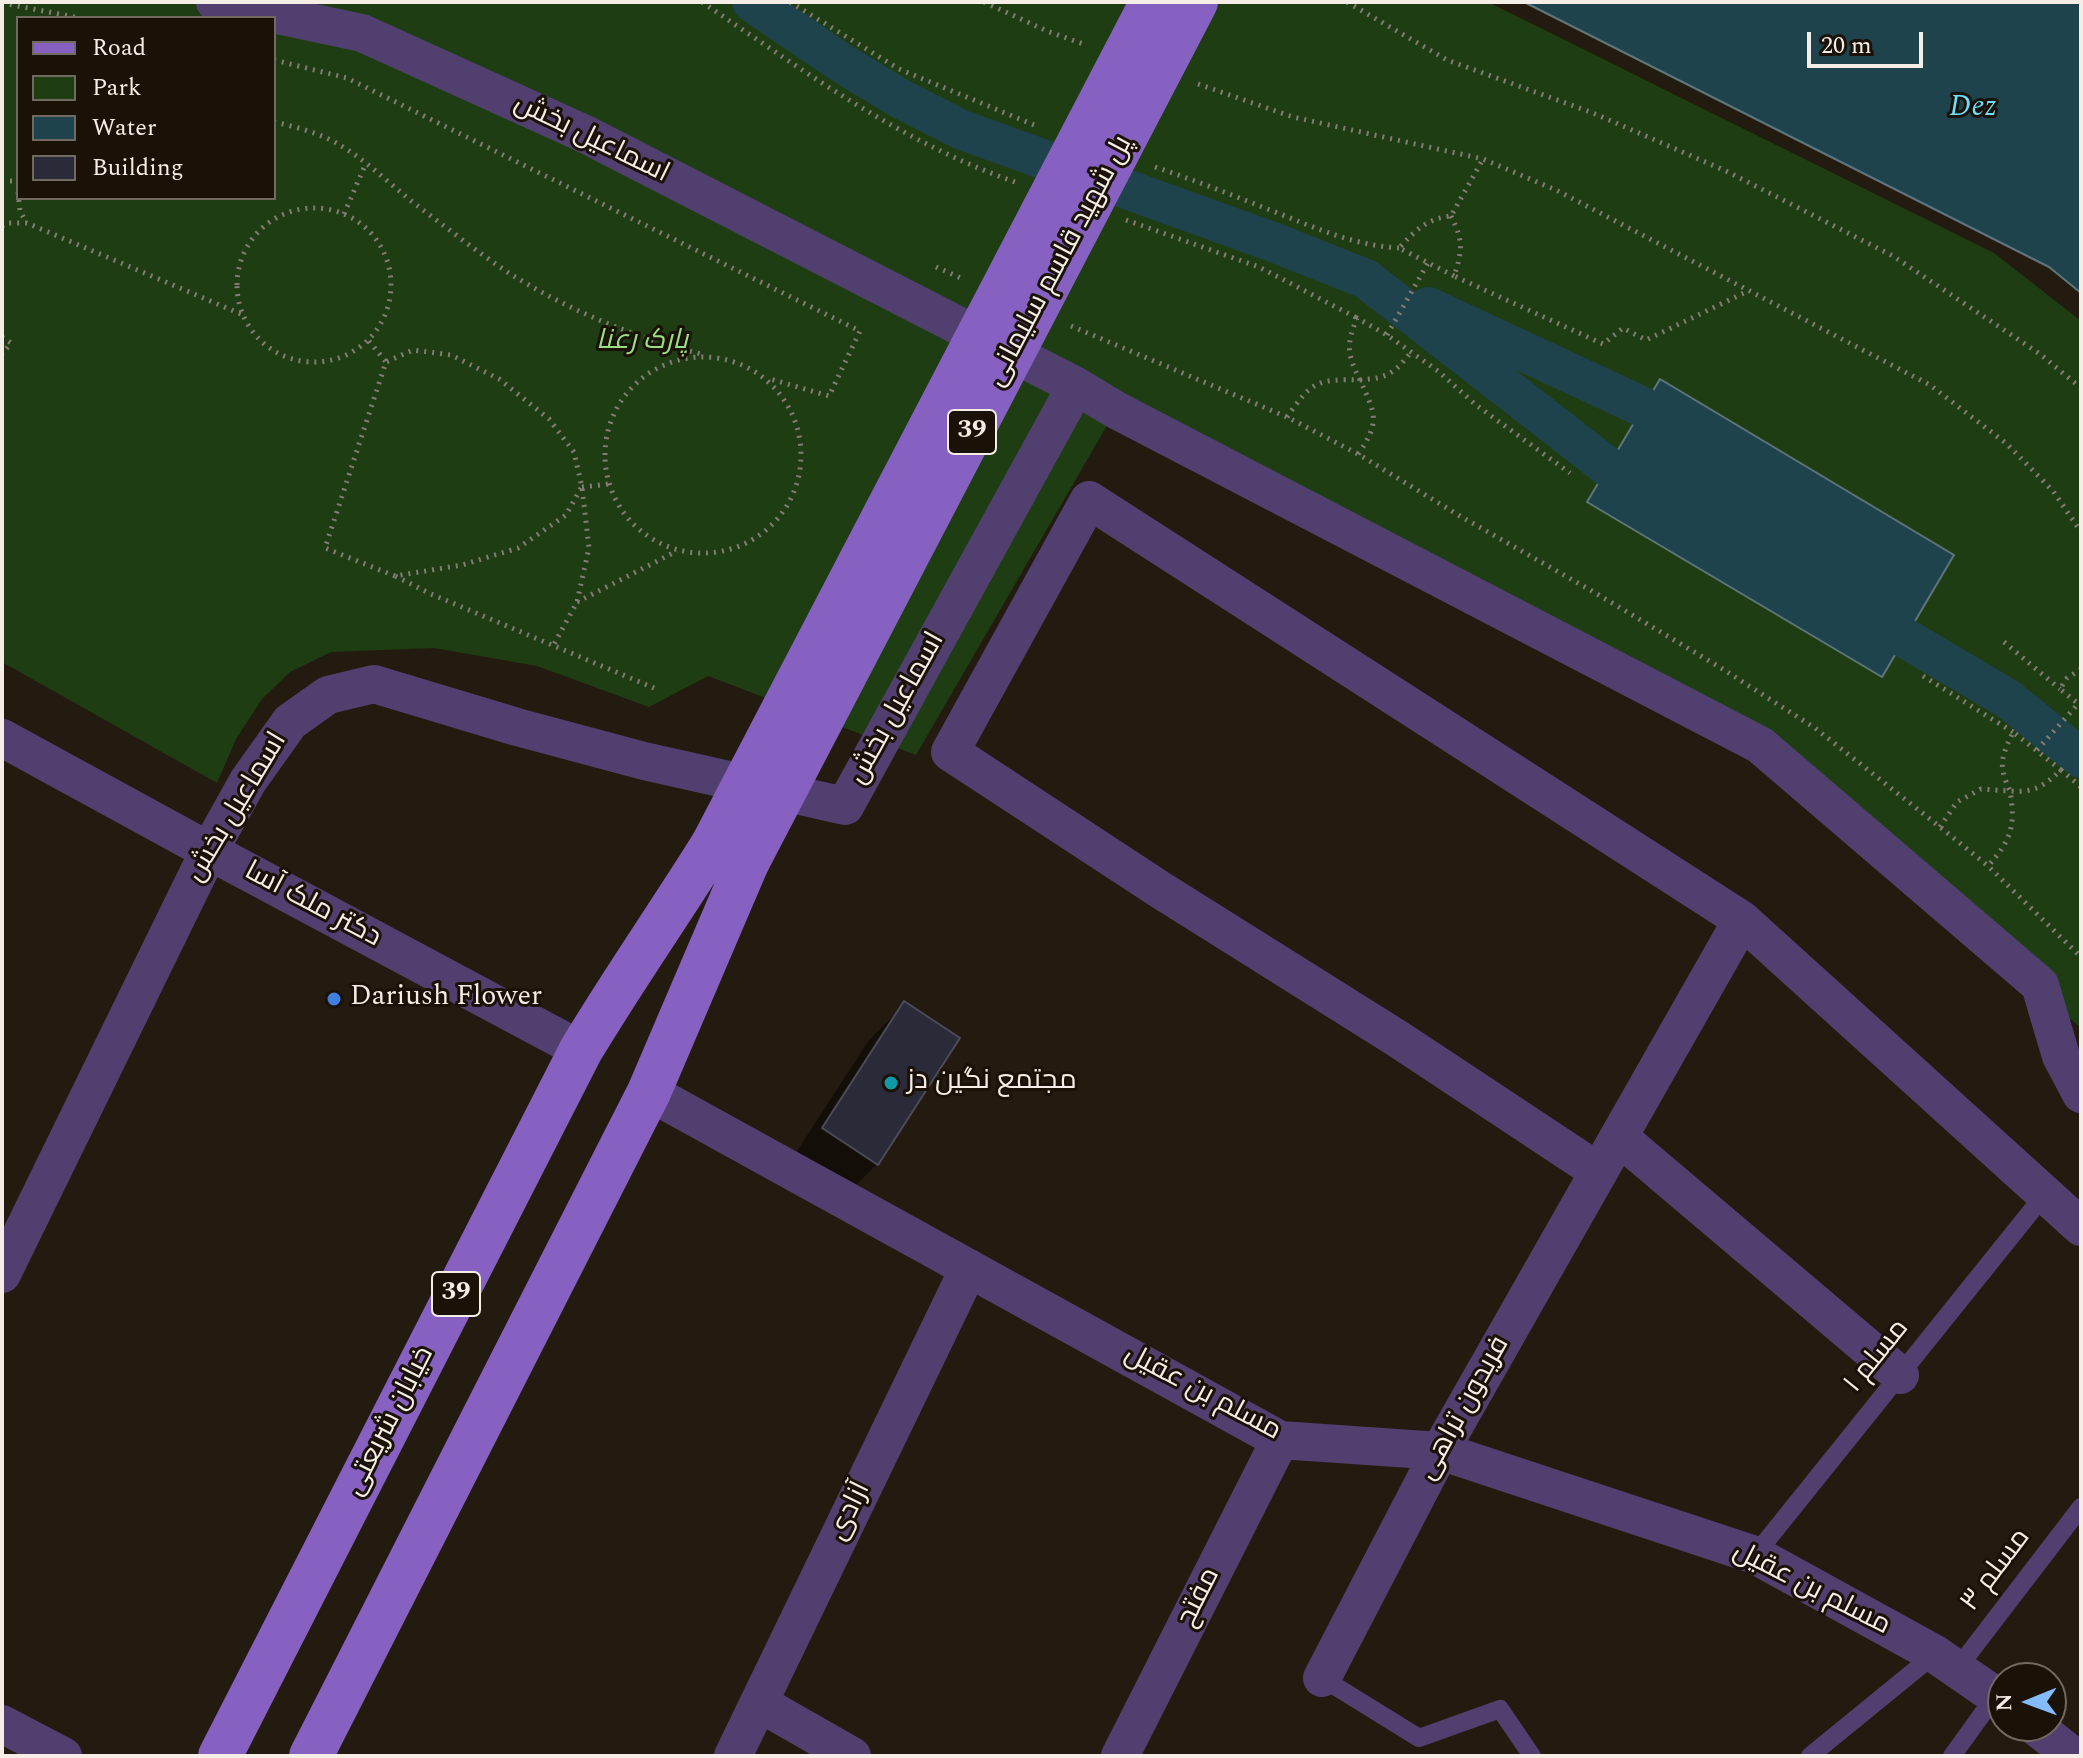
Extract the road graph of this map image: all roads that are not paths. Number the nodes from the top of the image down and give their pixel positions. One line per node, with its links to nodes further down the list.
1 (215, 2): 4 (street, اسماعیل بخش)
2 (1152, 2): 7 (main road, پل شهید قاسم سلیمانی / 39, bridge)
3 (1196, 2): 7 (main road, پل شهید قاسم سلیمانی / 39, bridge)
4 (1076, 386): 6 (street, اسماعیل بخش); 11 (street)
5 (2, 738): 6 (street, دکتر ملک آسا)
6 (209, 851): 9 (street, دکتر ملک آسا); 17 (street, اسماعیل بخش)
7 (730, 853): 9 (main road, خیابان شریعتی / 39); 10 (main road, 39)
8 (1742, 920): 12 (street, فریدون تراهی); 13 (street); 14 (street)
9 (581, 1050): 31 (main road, خیابان شریعتی / 39)
10 (649, 1092): 16 (street, مسلم بن عقیل); 32 (main road, 39)
11 (2081, 1094)
12 (1619, 1137): 13 (street, فریدون تراهی); 18 (street)
13 (1599, 1172): 20 (street, فریدون تراهی)
14 (2045, 1194): 15 (street); 18 (lane, مسلم ۱)
15 (2081, 1227)
16 (969, 1268): 19 (street, مسلم بن عقیل); 26 (street, آزادی)
17 (2, 1274)
18 (1900, 1375): 22 (lane, مسلم ۱)
19 (1280, 1440): 20 (street, مسلم بن عقیل); 35 (street, مفتح)
20 (1440, 1451): 22 (street, مسلم بن عقیل); 24 (street, فریدون تراهی)
21 (2081, 1507): 23 (lane, مسلم ۳)
22 (1755, 1555): 23 (street, مسلم بن عقیل)
23 (1946, 1662): 25 (street, مسلم بن عقیل); 37 (lane, مسلم ۳)
24 (1322, 1678): 36 (lane, فریدون تراهی)
25 (1987, 1690)
26 (759, 1703): 33 (street, آزادی); 34 (street)
27 (1987, 1713): 38 (lane)
28 (2, 1724): 30 (street)
29 (2055, 1742): 39 (street)
30 (63, 1756)
31 (220, 1756)
32 (311, 1756)
33 (733, 1756)
34 (852, 1756)
35 (1120, 1756)
36 (1532, 1756)
37 (1810, 1756)
38 (1952, 1756)
39 (2073, 1756)

